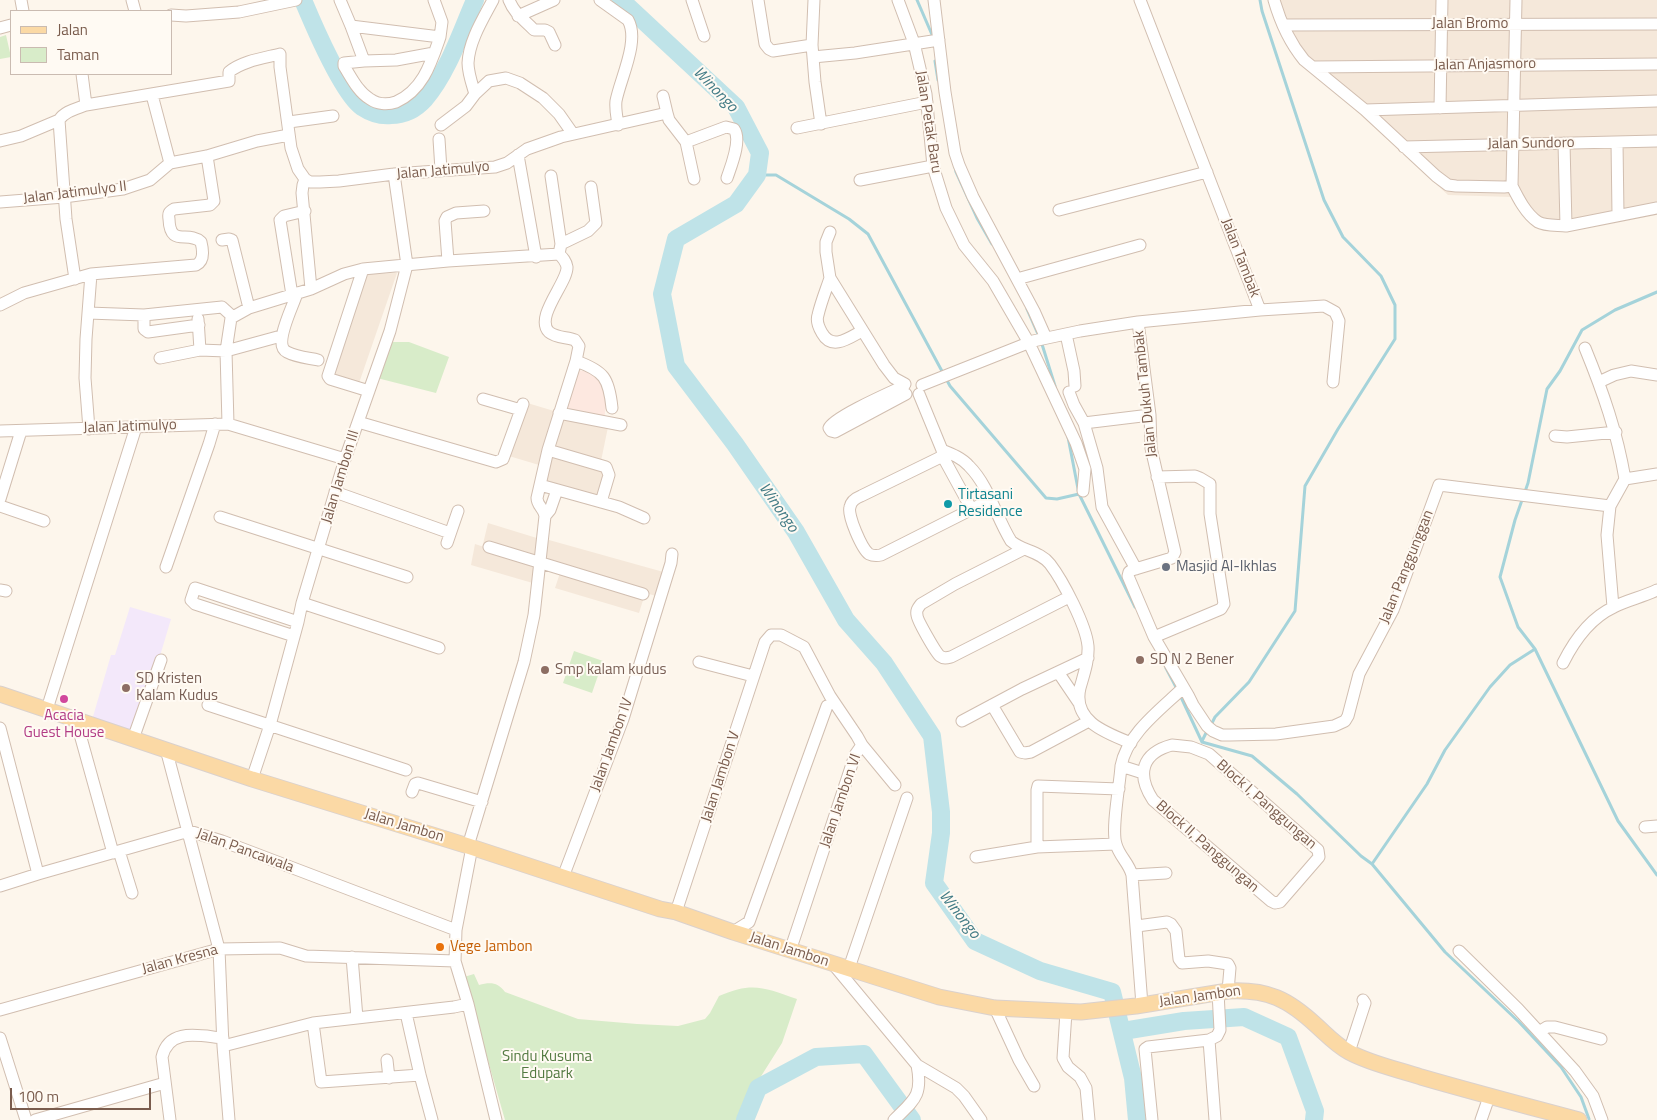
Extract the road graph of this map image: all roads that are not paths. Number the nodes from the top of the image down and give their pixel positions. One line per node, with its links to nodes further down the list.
1 (340, 0): 23 (street)
2 (434, 0): 25 (street)
3 (493, 0): 37 (street)
4 (510, 0): 18 (street)
5 (554, 0): 18 (street)
6 (600, 0): 52 (street)
7 (692, 0): 24 (street)
8 (758, 0): 29 (street)
9 (814, 0): 29 (street)
10 (898, 0): 27 (street, Jalan Petak Baru)
11 (934, 0): 26 (street)
12 (1140, 0): 69 (street, Jalan Tambak)
13 (1274, 0): 22 (street)
14 (1442, 0): 19 (street)
15 (1516, 0): 20 (street)
16 (295, 1): 17 (street)
17 (172, 16)
18 (518, 16): 28 (street)
19 (1442, 24): 20 (street, Jalan Bromo); 22 (street, Jalan Bromo); 34 (street)
20 (1516, 24): 21 (street, Jalan Bromo); 33 (street)
21 (1657, 24)
22 (1284, 25): 35 (street)
23 (351, 26): 25 (street); 31 (street)
24 (704, 36)
25 (440, 37): 30 (street)
26 (939, 40): 27 (street); 97 (street)
27 (914, 43): 29 (street); 41 (street, Jalan Petak Baru)
28 (555, 45)
29 (813, 51): 50 (street)
30 (434, 53): 31 (street); 31 (street)
31 (364, 61)
32 (1657, 64): 33 (street, Jalan Anjasmoro)
33 (1515, 65): 34 (street, Jalan Anjasmoro); 43 (street)
34 (1441, 66): 35 (street, Jalan Anjasmoro); 44 (street)
35 (1313, 67): 45 (street)
36 (82, 75): 42 (street)
37 (475, 94): 51 (street); 55 (street)
38 (152, 95): 42 (street); 49 (street); 66 (street)
39 (663, 96): 46 (street)
40 (1657, 101): 43 (street)
41 (926, 102): 50 (street); 67 (street, Jalan Petak Baru)
42 (86, 105): 48 (street)
43 (1514, 106): 44 (street); 62 (street)
44 (1440, 108): 45 (street)
45 (1366, 110): 63 (street)
46 (667, 113): 52 (street, Jalan Jatimulyo); 59 (street)
47 (333, 116): 49 (street)
48 (59, 120): 57 (street); 78 (street)
49 (289, 122): 54 (street)
50 (821, 124): 53 (street)
51 (441, 125)
52 (618, 125): 55 (street, Jalan Jatimulyo)
53 (797, 128)
54 (289, 134): 65 (street, Jalan Jatimulyo II); 73 (street)
55 (573, 134): 64 (street, Jalan Jatimulyo)
56 (439, 139): 68 (street)
57 (0, 141)
58 (1657, 141): 60 (street, Jalan Sundoro)
59 (686, 142): 72 (street); 74 (street)
60 (1617, 142): 61 (street, Jalan Sundoro); 84 (street)
61 (1564, 143): 62 (street, Jalan Sundoro); 85 (street)
62 (1513, 144): 63 (street, Jalan Sundoro); 76 (street)
63 (1404, 147): 76 (street)
64 (518, 155): 68 (street, Jalan Jatimulyo); 90 (street)
65 (207, 156): 66 (street, Jalan Jatimulyo II); 94 (street)
66 (170, 163): 78 (street, Jalan Jatimulyo II)
67 (933, 166): 75 (street); 112 (street, Jalan Petak Baru)
68 (441, 170): 70 (street, Jalan Jatimulyo)
69 (1207, 172): 81 (street); 103 (street, Jalan Tambak)
70 (394, 174): 73 (street, Jalan Jatimulyo); 92 (street, Jalan Jambon III)
71 (551, 176): 89 (street)
72 (727, 178)
73 (305, 179): 83 (street)
74 (694, 180)
75 (860, 180)
76 (1512, 186): 85 (street)
77 (590, 187): 89 (street)
78 (64, 197): 79 (street, Jalan Jatimulyo II); 96 (street)
79 (0, 202)
80 (1657, 208): 84 (street)
81 (1059, 210)
82 (484, 211): 91 (street)
83 (305, 212): 98 (street); 99 (street)
84 (1618, 215): 85 (street)
85 (1566, 226)
86 (830, 232): 95 (street)
87 (222, 240): 101 (street)
88 (1140, 245): 97 (street)
89 (560, 249): 90 (street); 118 (street)
90 (536, 256): 91 (street)
91 (448, 261): 92 (street)
92 (407, 265): 93 (street); 124 (street, Jalan Jambon III)
93 (363, 269): 98 (street); 124 (street)
94 (91, 274): 96 (street); 104 (street)
95 (830, 278): 109 (street); 109 (street)
96 (75, 279): 100 (street)
97 (1017, 279): 112 (street)
98 (311, 289): 99 (street)
99 (295, 294): 101 (street); 111 (street)
100 (0, 305)
101 (249, 308): 106 (street)
102 (198, 310): 105 (street); 106 (street); 108 (street)
103 (1260, 310): 107 (street, Jalan Tambak); 120 (street)
104 (88, 314): 105 (street); 136 (street)
105 (144, 315): 108 (street)
106 (233, 316): 115 (street)
107 (1138, 322): 110 (street, Jalan Tambak); 128 (street, Jalan Dukuh Tambak)
108 (199, 325): 114 (street)
109 (862, 331): 122 (street)
110 (1066, 334): 112 (street, Jalan Tambak); 131 (street)
111 (281, 336): 115 (street); 117 (street)
112 (1038, 340): 123 (street, Jalan Tambak); 149 (street)
113 (1585, 348): 121 (street)
114 (200, 350): 115 (street); 116 (street)
115 (226, 351): 133 (street)
116 (160, 358)
117 (318, 360)
118 (576, 361): 126 (street); 127 (street)
119 (1657, 375): 121 (street)
120 (1333, 382)
121 (1599, 382): 139 (street)
122 (905, 388): 123 (street); 123 (street); 130 (street)
123 (920, 390): 142 (street)
124 (369, 391): 129 (street, Jalan Jambon III)
125 (483, 399): 129 (street)
126 (612, 408)
127 (559, 413): 134 (street); 141 (street)
128 (1150, 415): 131 (street); 145 (street, Jalan Dukuh Tambak)
129 (358, 422): 143 (street, Jalan Jambon III)
130 (843, 422)
131 (1084, 423): 168 (street)
132 (215, 424): 133 (street, Jalan Jatimulyo); 135 (street, Jalan Jatimulyo); 167 (street)
133 (228, 424): 143 (street, Jalan Jatimulyo)
134 (621, 425)
135 (136, 427): 136 (street, Jalan Jatimulyo); 192 (street)
136 (89, 430): 138 (street, Jalan Jatimulyo)
137 (0, 431): 138 (street, Jalan Jatimulyo)
138 (21, 431): 151 (street)
139 (1616, 432): 140 (street); 146 (street)
140 (1555, 436)
141 (548, 450): 147 (street); 153 (street)
142 (945, 453): 152 (street); 156 (street); 156 (street)
143 (345, 459): 150 (street, Jalan Jambon III)
144 (1657, 474): 146 (street)
145 (1158, 477): 168 (street, Jalan Dukuh Tambak); 177 (street)
146 (1625, 479): 155 (street)
147 (540, 485): 148 (street); 158 (street)
148 (557, 490): 153 (street); 158 (street)
149 (1083, 491)
150 (335, 492): 157 (street); 163 (street, Jalan Jambon III)
151 (0, 499)
152 (990, 500): 156 (street); 164 (street)
153 (601, 502): 160 (street)
154 (0, 506): 161 (street)
155 (1610, 506): 174 (street); 186 (street, Jalan Panggunggan)
156 (972, 510)
157 (458, 511)
158 (545, 516): 166 (street)
159 (220, 518): 163 (street)
160 (644, 518)
161 (44, 521)
162 (489, 547): 166 (street)
163 (319, 548): 169 (street); 173 (street, Jalan Jambon III)
164 (1024, 549): 172 (street); 172 (street)
165 (672, 554): 220 (street, Jalan Jambon IV)
166 (540, 562): 171 (street); 210 (street)
167 (166, 567)
168 (1136, 569): 177 (street)
169 (407, 577)
170 (1657, 590): 174 (street)
171 (643, 594)
172 (1069, 597): 180 (street)
173 (302, 603): 175 (street, Jalan Jambon III); 179 (street)
174 (1613, 607): 183 (street)
175 (298, 622): 176 (street, Jalan Jambon III); 176 (street)
176 (294, 636): 196 (street, Jalan Jambon III)
177 (1154, 637): 186 (street)
178 (765, 642): 185 (street, Jalan Jambon V); 199 (street, Jalan Jambon VI)
179 (439, 648)
180 (1088, 658): 184 (street); 188 (street)
181 (161, 660): 198 (street)
182 (699, 662): 185 (street)
183 (1563, 663)
184 (1058, 672): 188 (street); 190 (street)
185 (754, 676): 224 (street, Jalan Jambon V)
186 (1179, 691): 201 (street)
187 (0, 694): 192 (main road, Jalan Jambon)
188 (1079, 703): 195 (street)
189 (208, 705): 196 (street)
190 (992, 705): 194 (street); 195 (street)
191 (827, 706): 227 (street)
192 (47, 708): 193 (main road, Jalan Jambon)
193 (76, 720): 198 (main road, Jalan Jambon); 215 (street)
194 (962, 721)
195 (1090, 722): 201 (street)
196 (270, 725): 203 (street); 205 (street, Jalan Jambon III)
197 (0, 728): 218 (street)
198 (133, 739): 200 (main road, Jalan Jambon)
199 (862, 745): 206 (street); 229 (street, Jalan Jambon VI)
200 (166, 749): 205 (main road, Jalan Jambon); 211 (street)
201 (1137, 751): 202 (street); 204 (street); 223 (street, Block I, Panggungan)
202 (1121, 766): 204 (street); 207 (street)
203 (406, 770)
204 (1143, 773): 223 (street, Block II, Panggungan)
205 (252, 779): 213 (main road, Jalan Jambon)
206 (895, 785)
207 (1119, 789): 212 (street); 214 (street)
208 (412, 792): 210 (street)
209 (907, 798): 234 (street)
210 (482, 802): 213 (street)
211 (189, 831): 215 (street, Jalan Pancawala); 226 (street, Jalan Pancawala); 228 (street)
212 (1116, 844): 214 (street); 219 (street)
213 (470, 847): 220 (main road, Jalan Jambon); 226 (street)
214 (1037, 847): 216 (street)
215 (116, 852): 218 (street, Jalan Pancawala); 222 (street)
216 (976, 857)
217 (1166, 873): 219 (street)
218 (38, 874): 221 (street, Jalan Pancawala)
219 (1132, 875): 225 (street)
220 (563, 877): 224 (main road, Jalan Jambon)
221 (0, 886)
222 (132, 893)
223 (1275, 903)
224 (676, 912): 227 (main road, Jalan Jambon)
225 (1137, 926): 235 (street); 238 (street)
226 (456, 930): 232 (street)
227 (733, 932): 229 (main road, Jalan Jambon)
228 (219, 949): 231 (street, Jalan Kresna); 240 (street, Jalan Kresna); 249 (street)
229 (790, 950): 233 (main road, Jalan Jambon)
230 (1459, 951): 245 (street)
231 (352, 958): 232 (street, Jalan Kresna); 243 (street)
232 (455, 961): 237 (street)
233 (833, 964): 234 (main road, Jalan Jambon); 252 (street)
234 (849, 968): 239 (main road, Jalan Jambon)
235 (1223, 992): 238 (main road, Jalan Jambon); 248 (street); 250 (main road, Jalan Jambon)
236 (1362, 1000): 250 (street)
237 (468, 1004): 242 (street); 264 (street)
238 (1139, 1006): 241 (main road, Jalan Jambon)
239 (995, 1008): 241 (main road, Jalan Jambon); 256 (street)
240 (0, 1010)
241 (1074, 1012): 266 (street)
242 (406, 1013): 243 (street); 253 (street)
243 (357, 1018): 244 (street)
244 (313, 1023): 249 (street); 254 (street)
245 (1540, 1032): 247 (street); 271 (street)
246 (0, 1038): 259 (street)
247 (1601, 1039)
248 (1209, 1040): 267 (street); 268 (street)
249 (223, 1042): 255 (street); 262 (street)
250 (1349, 1052): 257 (main road, Jalan Jambon)
251 (387, 1060): 254 (street)
252 (917, 1065): 258 (street); 265 (street)
253 (420, 1075): 254 (street); 263 (street)
254 (389, 1078)
255 (165, 1083): 260 (street); 261 (street)
256 (1034, 1086)
257 (1489, 1097): 269 (street); 270 (main road, Jalan Jambon)
258 (894, 1119)
259 (26, 1120)
260 (35, 1120)
261 (170, 1120)
262 (229, 1120)
263 (432, 1120)
264 (496, 1120)
265 (981, 1120)
266 (1089, 1120)
267 (1152, 1120)
268 (1215, 1120)
269 (1481, 1120)
270 (1577, 1120)
271 (1602, 1120)

